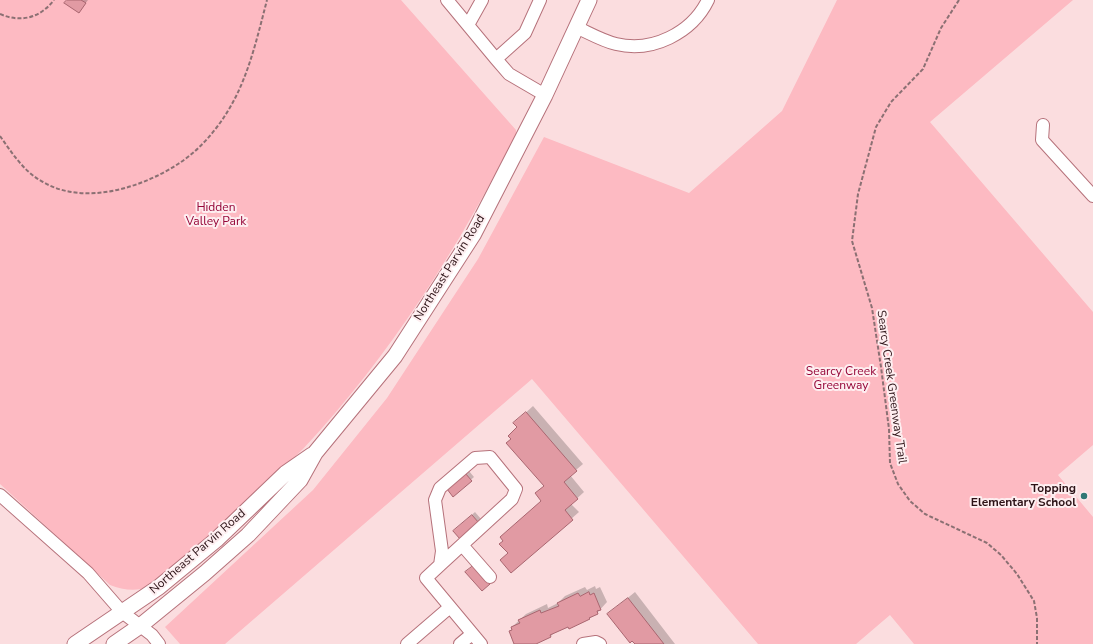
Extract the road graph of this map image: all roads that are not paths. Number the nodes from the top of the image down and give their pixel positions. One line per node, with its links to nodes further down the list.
1 (446, 0): 6 (street)
2 (482, 0): 6 (street)
3 (540, 0): 8 (street)
4 (589, 0): 7 (main road, Northeast Parvin Road)
5 (708, 0): 7 (street)
6 (468, 25): 8 (street)
7 (576, 27): 9 (main road, Northeast Parvin Road)
8 (496, 59): 9 (street)
9 (545, 96): 12 (main road, Northeast Parvin Road)
10 (1044, 125): 11 (street)
11 (1093, 194)
12 (315, 453): 18 (main road, Northeast Parvin Road); 19 (main road, Northeast Parvin Road)
13 (0, 494): 18 (street)
14 (462, 545): 15 (street); 15 (street); 16 (street)
15 (440, 565): 17 (street)
16 (490, 577)
17 (450, 607): 20 (street); 24 (street)
18 (122, 612): 19 (street); 21 (main road, Northeast Parvin Road)
19 (140, 626): 22 (main road, Northeast Parvin Road); 23 (street)
20 (472, 634): 25 (street); 26 (street)
21 (75, 644)
22 (114, 644)
23 (159, 644)
24 (407, 644)
25 (460, 644)
26 (481, 644)
27 (583, 644): 28 (street)
28 (600, 644)

